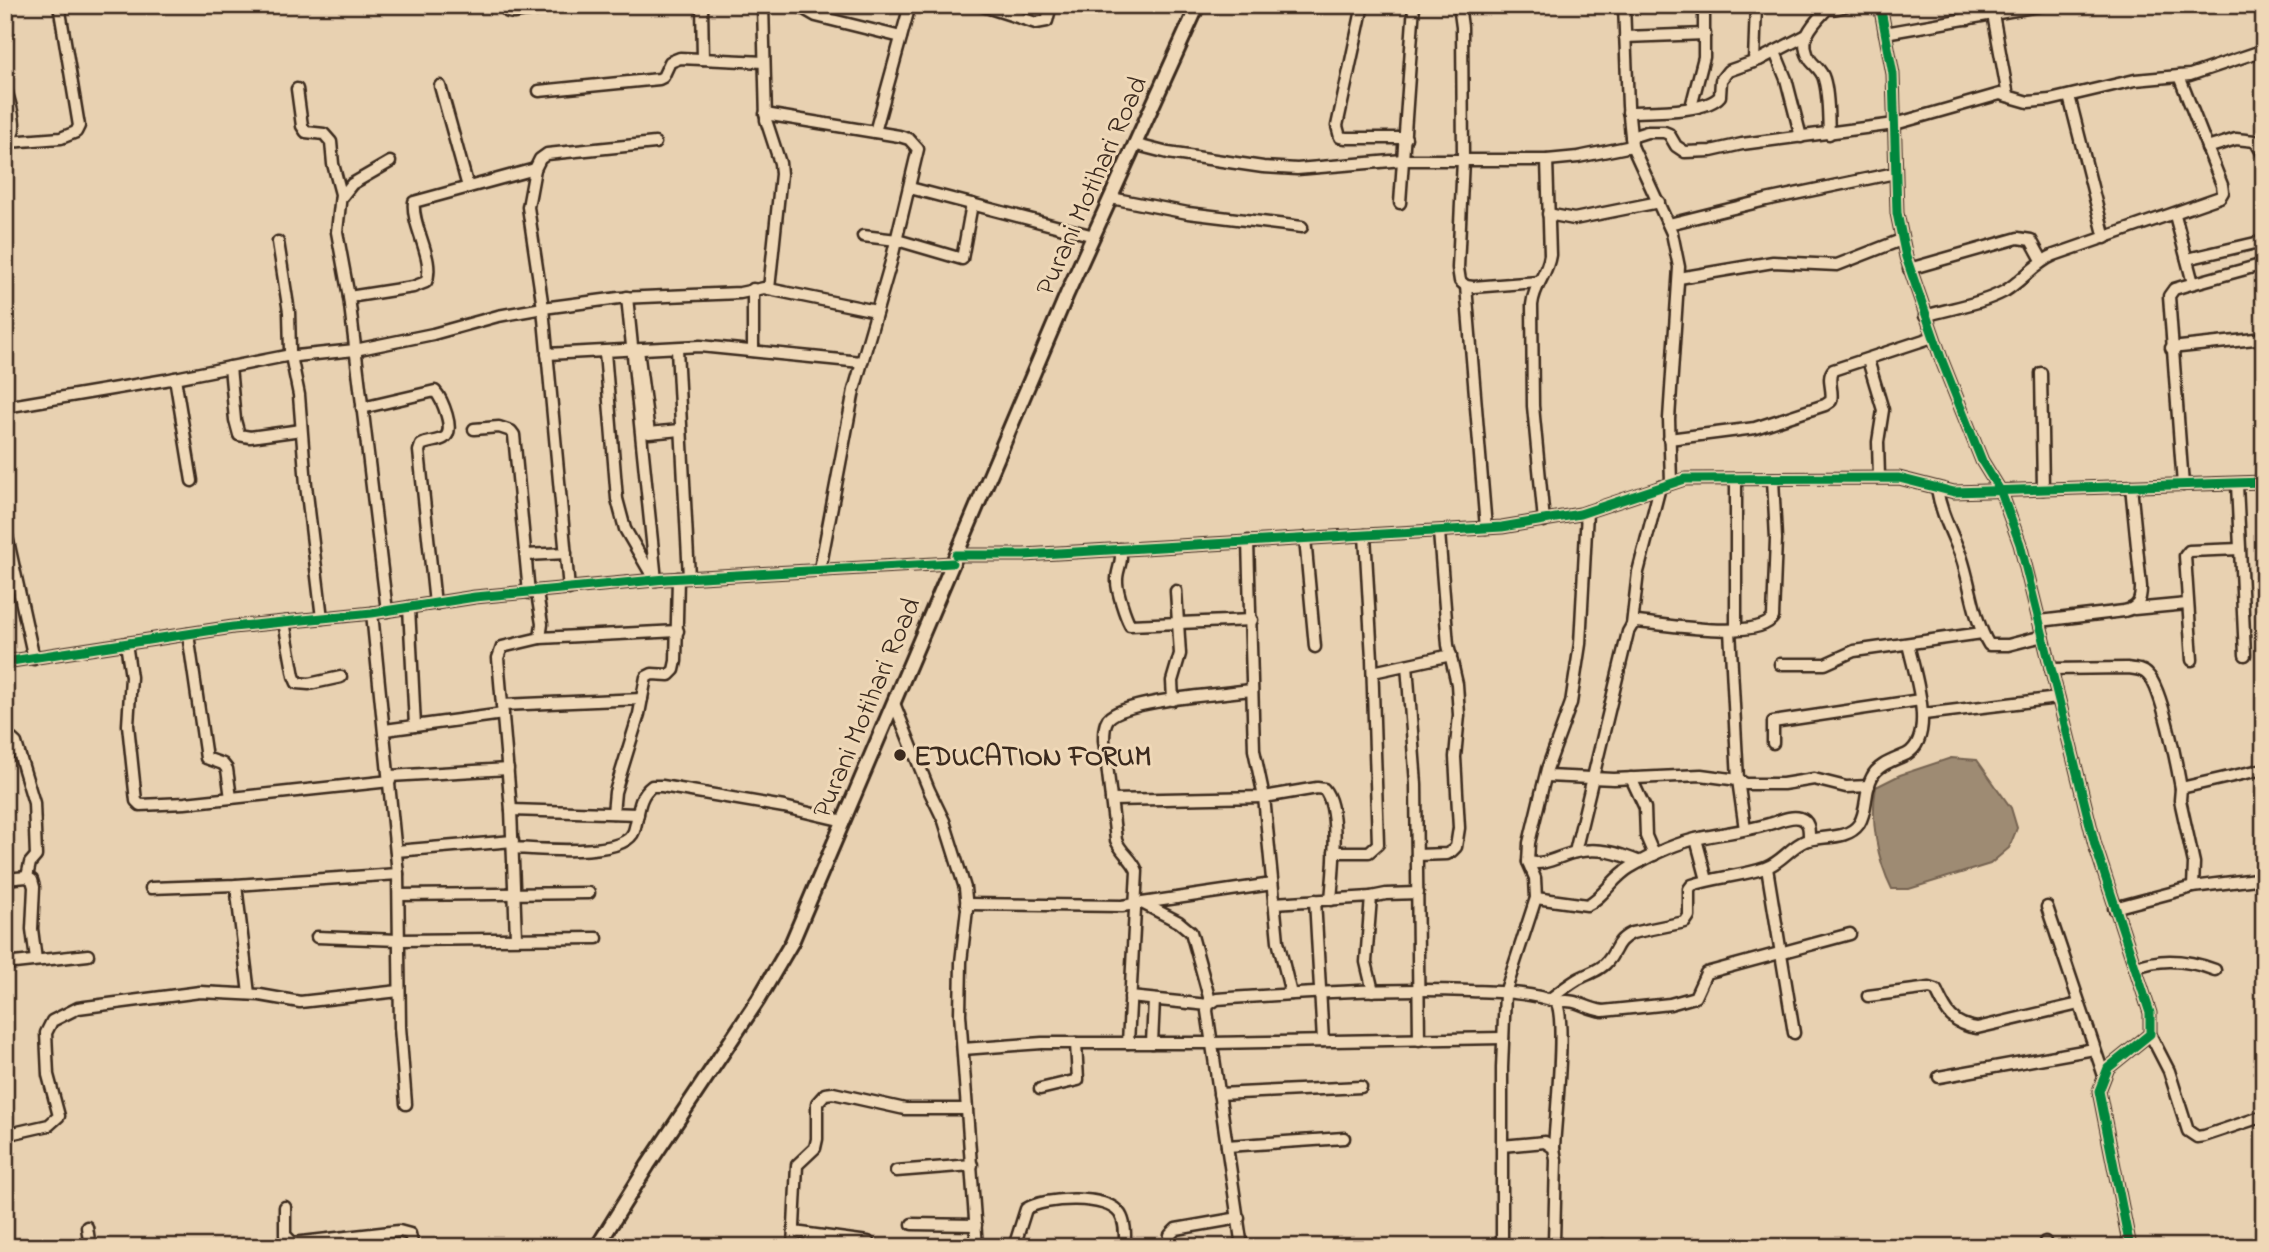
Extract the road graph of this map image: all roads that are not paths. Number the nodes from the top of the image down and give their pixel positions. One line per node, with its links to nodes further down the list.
1 (59, 5): 51 (street)
2 (504, 5): 3 (street)
3 (569, 5)
4 (702, 5): 32 (street)
5 (763, 5): 33 (street)
6 (797, 5): 28 (street)
7 (910, 5): 28 (street)
8 (980, 5): 9 (street)
9 (1051, 5)
10 (1178, 5): 21 (street)
11 (1363, 5): 49 (street)
12 (1414, 5): 49 (street)
13 (1460, 5): 56 (street)
14 (1624, 5): 29 (street)
15 (1704, 5): 26 (street)
16 (1756, 5): 34 (street)
17 (1849, 5): 22 (street)
18 (1880, 5): 25 (street)
19 (1965, 5): 24 (street)
20 (2044, 5): 23 (street)
21 (1197, 7): 53 (main road, Purani Motihari Road)
22 (1825, 7): 27 (street)
23 (1993, 14): 24 (street); 40 (street)
24 (1968, 19): 25 (street)
25 (1885, 33): 45 (street)
26 (1705, 34): 29 (street); 42 (street)
27 (1805, 36): 31 (street); 47 (street)
28 (901, 37): 46 (street)
29 (1625, 37): 43 (street)
30 (2264, 50): 35 (street)
31 (1775, 52): 34 (street); 48 (street)
32 (703, 58): 33 (street); 39 (street)
33 (764, 62): 44 (street)
34 (1754, 62): 42 (street)
35 (2179, 76): 41 (street); 54 (street)
36 (5, 85): 51 (street)
37 (440, 86): 62 (street)
38 (297, 89): 64 (street)
39 (539, 91)
40 (2008, 96): 41 (street); 45 (street)
41 (2069, 96): 75 (street)
42 (1691, 107): 43 (street)
43 (1628, 112): 50 (street)
44 (765, 114): 46 (street); 89 (street)
45 (1895, 124): 47 (street); 61 (street)
46 (875, 132): 63 (street)
47 (1829, 134): 48 (street)
48 (1801, 137): 50 (street)
49 (1406, 138): 57 (street)
50 (1632, 141): 58 (street); 66 (street)
51 (6, 142)
52 (655, 143): 60 (street)
53 (1137, 145): 57 (street); 65 (main road, Purani Motihari Road)
54 (2207, 148): 55 (street); 70 (street)
55 (2264, 156)
56 (1463, 159): 57 (street); 58 (street); 87 (street)
57 (1403, 160): 67 (street)
58 (1547, 160): 69 (street)
59 (390, 162): 64 (street)
60 (535, 169): 62 (street); 92 (street)
61 (1895, 173): 71 (street); 77 (street)
62 (468, 187): 90 (street)
63 (910, 188): 68 (street); 76 (street)
64 (341, 198): 90 (street)
65 (1111, 198): 72 (street); 74 (main road, Purani Motihari Road)
66 (1659, 202): 69 (street); 71 (street)
67 (1400, 203)
68 (972, 204): 74 (street); 76 (street)
69 (1548, 214): 85 (street)
70 (2175, 215): 75 (street); 80 (street)
71 (1669, 224): 84 (street)
72 (1302, 227)
73 (863, 236): 76 (street)
74 (1094, 236): 141 (main road, Purani Motihari Road)
75 (2105, 238): 81 (street)
76 (897, 240): 93 (street)
77 (1902, 240): 83 (street); 84 (street)
78 (2264, 241): 80 (street)
79 (278, 242): 104 (street)
80 (2187, 259): 86 (street)
81 (2042, 260): 83 (street); 94 (street)
82 (2264, 264): 86 (street)
83 (1909, 269): 94 (street)
84 (1679, 278): 115 (street)
85 (1538, 282): 87 (street); 130 (street)
86 (2193, 283): 97 (street)
87 (1466, 286): 132 (street)
88 (753, 289): 89 (street); 91 (street); 101 (street)
89 (769, 289): 93 (street)
90 (349, 297): 99 (street)
91 (627, 297): 92 (street); 100 (street)
92 (543, 308): 99 (street); 103 (street)
93 (876, 311): 106 (street)
94 (1925, 316): 95 (street)
95 (1933, 337): 105 (street); 128 (street)
96 (2264, 338): 97 (street)
97 (2171, 348): 123 (street)
98 (677, 349): 100 (street); 101 (street); 114 (street)
99 (355, 350): 104 (street); 111 (street)
100 (634, 350): 102 (street); 114 (street); 145 (street)
101 (753, 351): 106 (street)
102 (605, 352): 103 (street); 145 (street)
103 (547, 354): 139 (street)
104 (291, 357): 107 (street); 113 (street)
105 (1868, 359): 115 (street); 116 (street)
106 (861, 362): 142 (street)
107 (230, 367): 109 (street); 113 (street)
108 (2041, 373): 127 (street)
109 (175, 378): 110 (street); 119 (street)
110 (5, 407)
111 (362, 408): 149 (street); 153 (street)
112 (474, 429): 140 (street)
113 (301, 430): 155 (street)
114 (680, 430): 143 (street)
115 (1669, 439): 120 (street)
116 (1880, 477): 118 (street); 126 (street)
117 (1735, 480): 118 (street); 120 (street); 161 (street)
118 (1773, 480): 161 (street)
119 (192, 481)
120 (1671, 482): 124 (street)
121 (2264, 482): 122 (street)
122 (2237, 484): 123 (street); 138 (street)
123 (2183, 485): 125 (street)
124 (1660, 486): 129 (street); 160 (street)
125 (2131, 486): 127 (street); 152 (street)
126 (1937, 489): 128 (street); 163 (street)
127 (2043, 489): 128 (street)
128 (2001, 492): 157 (street)
129 (1587, 512): 130 (street); 194 (street)
130 (1544, 521): 132 (street)
131 (5, 527): 172 (street)
132 (1486, 528): 133 (street)
133 (1438, 532): 134 (street); 170 (street)
134 (1365, 536): 135 (street); 178 (street)
135 (1305, 538): 136 (street); 169 (street)
136 (1248, 541): 137 (street); 156 (street)
137 (1120, 549): 141 (street); 159 (street)
138 (2240, 549): 150 (street); 171 (street)
139 (566, 553): 140 (street); 146 (street)
140 (526, 555): 148 (street)
141 (954, 559): 142 (street); 185 (main road, Purani Motihari Road)
142 (820, 569): 143 (street)
143 (689, 577): 144 (street)
144 (677, 578): 145 (street); 162 (street)
145 (655, 580): 146 (street)
146 (569, 589): 148 (street)
147 (1176, 591): 159 (street)
148 (533, 593): 149 (street); 166 (street)
149 (435, 604): 151 (street)
150 (2187, 604): 152 (street); 173 (street)
151 (409, 607): 153 (street); 188 (street)
152 (2134, 609): 157 (street)
153 (387, 611): 154 (street)
154 (372, 613): 155 (street); 189 (street)
155 (323, 618): 158 (street)
156 (1252, 620): 159 (street); 180 (street)
157 (2040, 621): 165 (street)
158 (284, 622): 164 (street); 179 (street)
159 (1178, 624): 184 (street)
160 (1632, 625): 161 (street); 197 (street)
161 (1733, 629): 198 (street)
162 (678, 631): 166 (street); 182 (street)
163 (1982, 633): 165 (street); 168 (street)
164 (188, 634): 167 (street); 202 (street)
165 (2043, 636): 177 (street)
166 (540, 638): 186 (street)
167 (126, 643): 172 (street); 202 (street)
168 (1908, 644): 175 (street); 183 (street)
169 (1315, 647)
170 (1451, 655): 176 (street); 215 (street)
171 (2245, 655)
172 (34, 659): 174 (street)
173 (2192, 660)
174 (5, 663)
175 (1780, 664)
176 (1407, 665): 178 (street); 215 (street)
177 (2051, 669): 181 (street); 200 (street)
178 (1373, 672): 213 (street)
179 (341, 677)
180 (1251, 690): 184 (street); 201 (street)
181 (2058, 698): 187 (street); 241 (street)
182 (642, 699): 186 (street); 205 (street)
183 (1920, 700): 187 (street); 191 (street)
184 (1173, 701): 203 (street)
185 (894, 703): 207 (main road, Purani Motihari Road); 238 (street)
186 (502, 710): 188 (street); 192 (street)
187 (1924, 713): 199 (street)
188 (415, 726): 189 (street)
189 (385, 730): 196 (street)
190 (5, 733): 221 (street)
191 (1773, 743)
192 (508, 769): 196 (street); 204 (street)
193 (2264, 769): 200 (street)
194 (1546, 776): 197 (street); 217 (street)
195 (1631, 778): 197 (street); 198 (street); 216 (street)
196 (390, 779): 202 (street); 212 (street)
197 (1591, 779): 214 (street)
198 (1738, 780): 199 (street); 208 (street)
199 (1869, 786): 210 (street)
200 (2181, 788): 227 (street)
201 (1264, 797): 203 (street); 213 (street); 225 (street)
202 (231, 798)
203 (1111, 800): 239 (street)
204 (511, 810): 205 (street); 211 (street)
205 (613, 813): 206 (street)
206 (638, 814): 207 (street); 211 (street)
207 (844, 821): 301 (main road, Purani Motihari Road)
208 (1745, 829): 209 (street); 210 (street)
209 (1696, 839): 216 (street); 224 (street)
210 (1809, 840): 219 (street)
211 (513, 845): 212 (street); 229 (street)
212 (396, 850): 220 (street)
213 (1334, 852): 235 (street)
214 (1575, 852): 217 (street); 218 (street)
215 (1417, 855): 231 (street)
216 (1654, 855): 218 (street)
217 (1528, 862): 234 (street)
218 (1640, 862): 234 (street)
219 (1767, 868): 224 (street); 247 (street)
220 (398, 874): 226 (street); 232 (street)
221 (27, 877): 223 (street); 249 (street)
222 (2264, 878): 227 (street)
223 (5, 879)
224 (1707, 880): 263 (street)
225 (1272, 884): 237 (street); 239 (street)
226 (236, 885): 228 (street); 258 (street)
227 (2193, 887): 241 (street)
228 (150, 888)
229 (514, 892): 230 (street); 232 (street); 244 (street)
230 (589, 892)
231 (1418, 892): 233 (street); 253 (street)
232 (399, 895): 246 (street)
233 (1371, 897): 235 (street); 255 (street)
234 (1536, 898): 257 (street)
235 (1331, 900): 236 (street)
236 (1315, 901): 237 (street); 256 (street)
237 (1274, 903): 259 (street)
238 (966, 904): 239 (street); 275 (street)
239 (1137, 904): 261 (street); 264 (street)
240 (2047, 907): 265 (street)
241 (2114, 908): 251 (street)
242 (1850, 934): 247 (street)
243 (317, 937): 246 (street)
244 (516, 937): 245 (street); 246 (street)
245 (597, 938)
246 (399, 940): 254 (street)
247 (1782, 953): 263 (street); 266 (street)
248 (88, 955): 249 (street)
249 (36, 960): 250 (street)
250 (5, 964)
251 (2135, 968): 252 (street); 267 (street)
252 (2215, 970)
253 (1419, 990): 255 (street); 257 (street); 269 (street)
254 (399, 991): 258 (street); 282 (street)
255 (1373, 992): 256 (street)
256 (1320, 993): 259 (street); 270 (street)
257 (1505, 993): 263 (street); 268 (street)
258 (249, 994): 285 (street)
259 (1292, 994): 264 (street)
260 (1868, 996): 265 (street)
261 (1130, 997): 262 (street); 272 (street)
262 (1154, 1000): 264 (street); 273 (street)
263 (1553, 1001): 289 (street)
264 (1210, 1003): 274 (street)
265 (2079, 1004): 276 (street)
266 (1794, 1033)
267 (2150, 1034): 277 (street); 284 (street)
268 (1503, 1038): 269 (street); 288 (street)
269 (1419, 1040): 270 (street)
270 (1323, 1041): 274 (street)
271 (1076, 1043): 272 (street); 275 (street); 280 (street)
272 (1128, 1043): 273 (street)
273 (1152, 1043): 274 (street)
274 (1211, 1043): 281 (street)
275 (963, 1049): 283 (street)
276 (2094, 1049): 277 (street); 278 (street)
277 (2104, 1076): 310 (street)
278 (1939, 1077)
279 (1361, 1087): 281 (street)
280 (1040, 1089)
281 (1219, 1094): 287 (street)
282 (406, 1104)
283 (968, 1109): 290 (street); 297 (street)
284 (2264, 1116)
285 (5, 1135)
286 (1344, 1138): 287 (street)
287 (1227, 1146): 293 (street)
288 (1502, 1146): 289 (street); 309 (street)
289 (1554, 1148): 298 (street)
290 (972, 1166): 291 (street); 295 (street)
291 (896, 1171)
292 (285, 1207): 300 (street)
293 (1239, 1218): 307 (street); 308 (street)
294 (912, 1224): 295 (street)
295 (976, 1226): 304 (street)
296 (87, 1227): 299 (street)
297 (794, 1232): 302 (street); 303 (street)
298 (1554, 1242)
299 (90, 1247)
300 (413, 1247)
301 (597, 1247)
302 (793, 1247)
303 (868, 1247)
304 (977, 1247)
305 (1014, 1247): 306 (street)
306 (1125, 1247)
307 (1169, 1247)
308 (1242, 1247)
309 (1502, 1247)
310 (2130, 1247)

